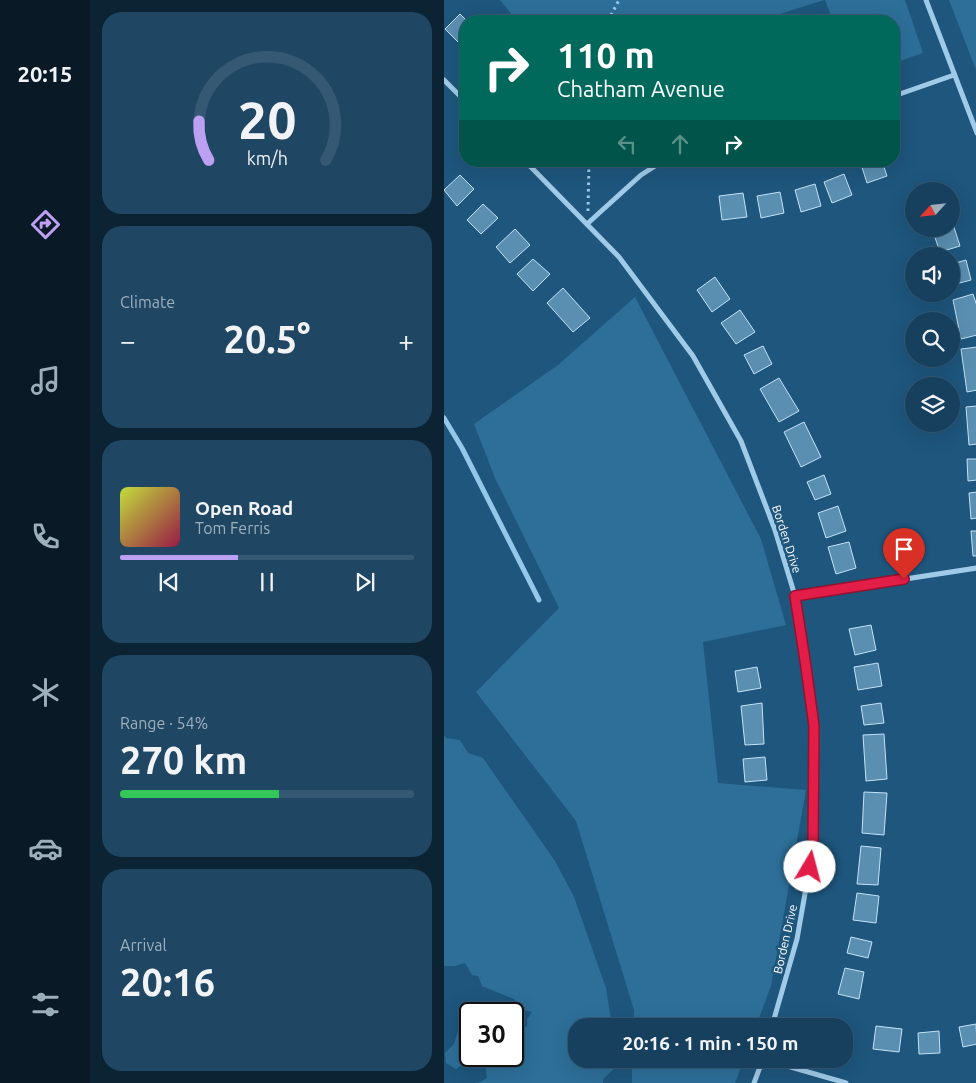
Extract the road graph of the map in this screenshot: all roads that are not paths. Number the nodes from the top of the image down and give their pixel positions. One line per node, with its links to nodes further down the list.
1 (926, 0): 2 (street)
2 (954, 75): 4 (street); 6 (street)
3 (444, 80): 5 (street)
4 (900, 94)
5 (459, 95)
6 (976, 133)
7 (531, 167): 9 (street, Borden Drive)
8 (653, 167): 9 (street)
9 (588, 224): 11 (street, Borden Drive)
10 (976, 568): 11 (street)
11 (795, 596): 12 (street, Borden Drive)
12 (774, 1018)
13 (760, 1068): 15 (street)
14 (794, 1068): 16 (street)
15 (754, 1083)
16 (846, 1083)

